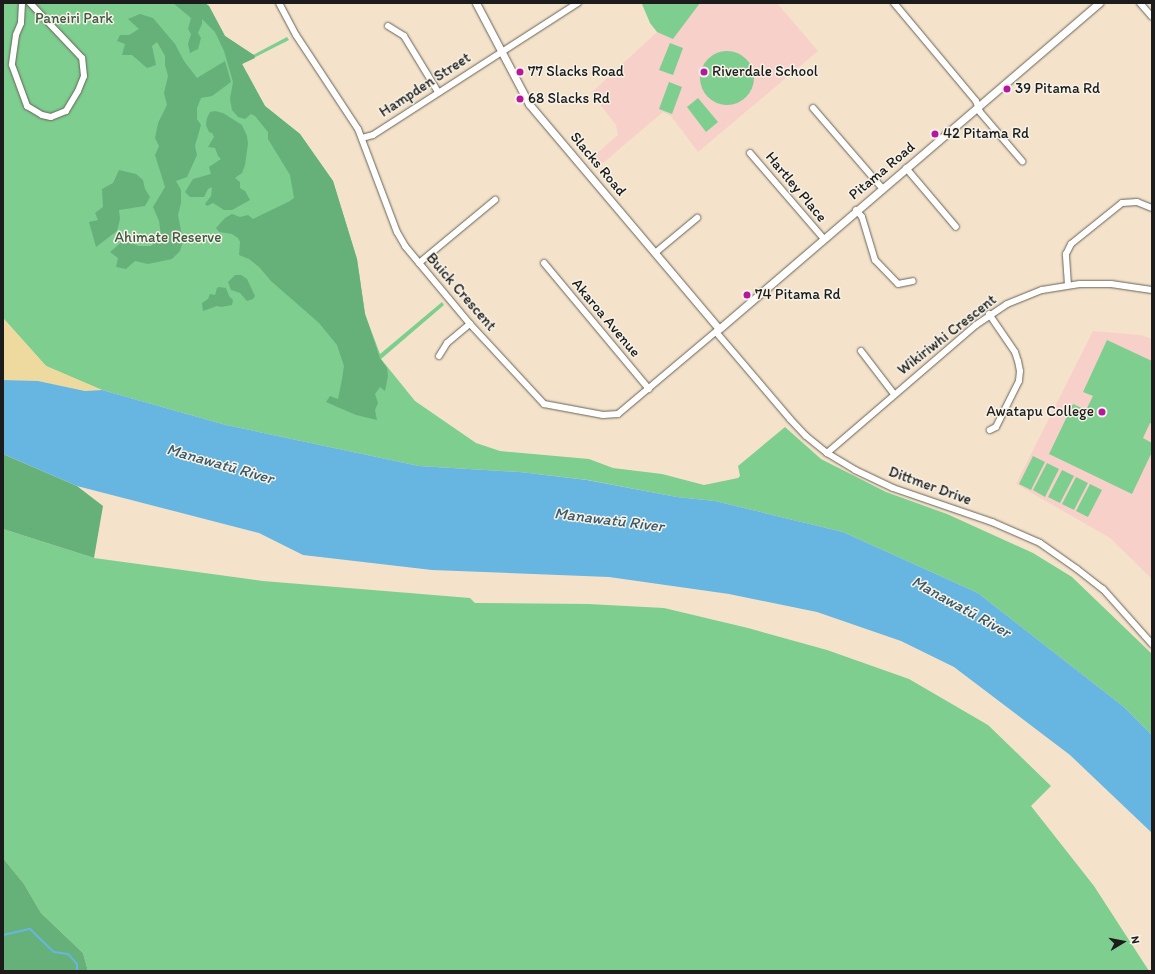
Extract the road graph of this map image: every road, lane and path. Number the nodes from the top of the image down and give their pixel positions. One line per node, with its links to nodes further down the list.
1 (22, 3): 2 (street)
2 (30, 3)
3 (278, 3): 15 (street, Buick Crescent)
4 (476, 3): 11 (street, Slacks Road)
5 (578, 3): 11 (street, Hampden Street)
6 (894, 3): 13 (street)
7 (1140, 3): 9 (street)
8 (1096, 4): 13 (street, Pitama Road)
9 (1152, 17)
10 (388, 26): 12 (street)
11 (502, 52): 12 (street, Hampden Street); 26 (street, Slacks Road)
12 (438, 92): 15 (street, Hampden Street)
13 (978, 106): 17 (street); 18 (street, Pitama Road)
14 (813, 108): 19 (street)
15 (362, 138): 27 (street, Buick Crescent)
16 (750, 153): 25 (street, Hartley Place)
17 (1022, 161)
18 (906, 168): 19 (street, Pitama Road); 24 (street)
19 (882, 188): 22 (street, Pitama Road)
20 (495, 200): 27 (street)
21 (1152, 208): 30 (street)
22 (856, 210): 25 (street, Pitama Road); 29 (street)
23 (697, 218): 26 (street)
24 (956, 227)
25 (823, 238): 34 (street, Pitama Road)
26 (655, 253): 34 (street, Slacks Road)
27 (419, 263): 33 (street, Buick Crescent)
28 (544, 263): 37 (street, Akaroa Avenue)
29 (913, 281)
30 (1068, 285): 31 (street, Wikiriwhi Crescent); 32 (street, Wikiriwhi Crescent)
31 (1152, 290)
32 (989, 314): 38 (street, Wikiriwhi Crescent); 39 (street)
33 (470, 324): 36 (street); 37 (street, Buick Crescent)
34 (718, 330): 37 (street, Buick Crescent); 40 (street, Dittmer Drive)
35 (862, 351): 38 (street)
36 (439, 356)
37 (649, 389)
38 (894, 394): 40 (street, Wikiriwhi Crescent)
39 (990, 430)
40 (827, 453): 41 (street, Dittmer Drive)
41 (1152, 644)

